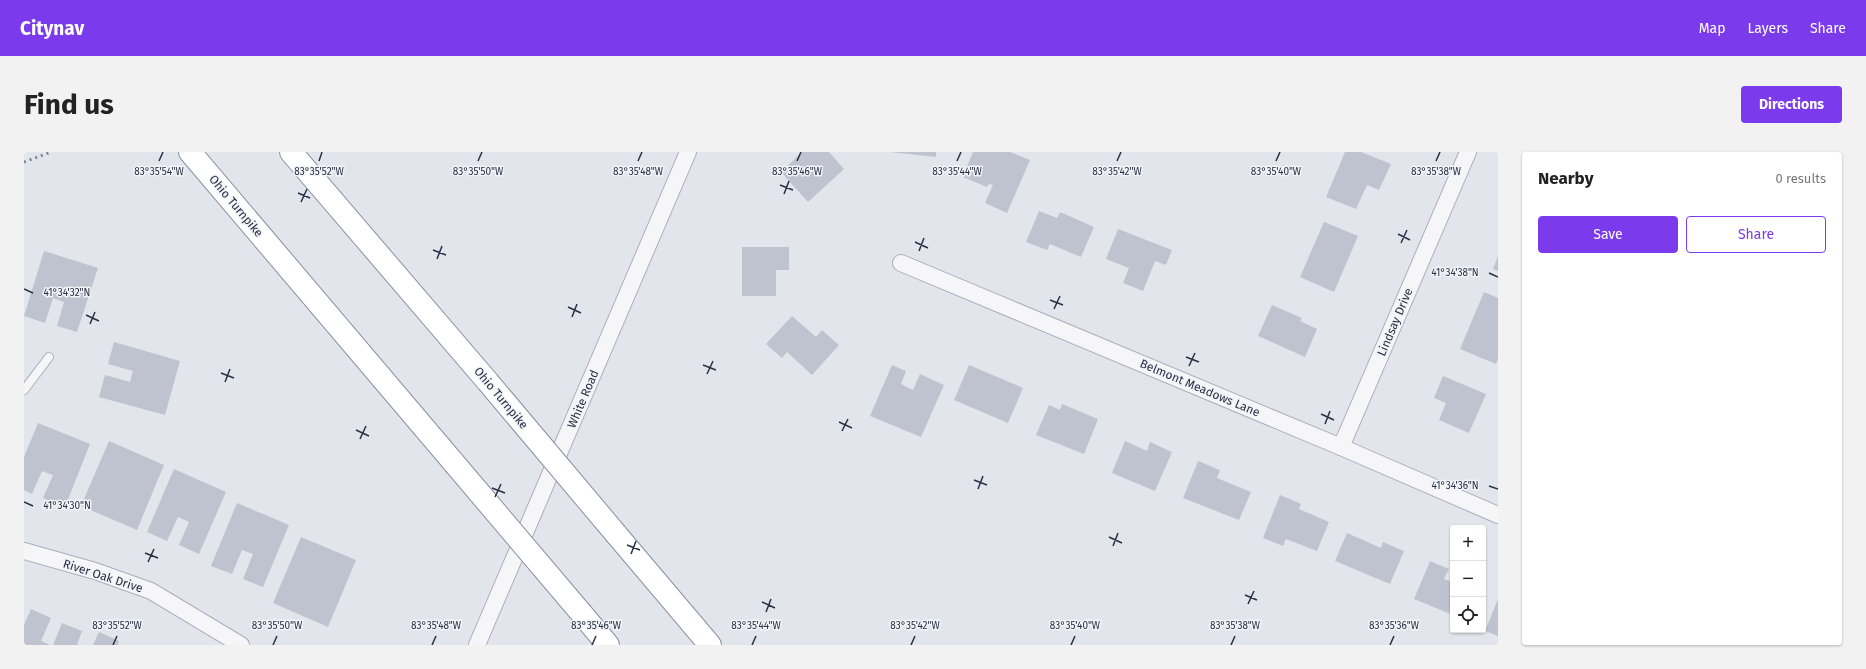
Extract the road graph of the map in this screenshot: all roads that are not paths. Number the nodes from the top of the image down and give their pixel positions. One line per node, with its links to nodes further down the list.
1 (190, 152): 13 (highway, Ohio Turnpike, bridge)
2 (291, 152): 14 (highway, Ohio Turnpike, bridge)
3 (688, 152): 12 (street, White Road)
4 (1468, 152): 8 (street, Lindsay Drive)
5 (901, 263): 8 (street, Belmont Meadows Lane)
6 (49, 357): 7 (lane)
7 (24, 390)
8 (1341, 447): 9 (street, Belmont Meadows Lane)
9 (1498, 515)
10 (24, 551): 11 (street, River Oak Drive)
11 (242, 645)
12 (477, 645)
13 (608, 645)
14 (710, 645)

